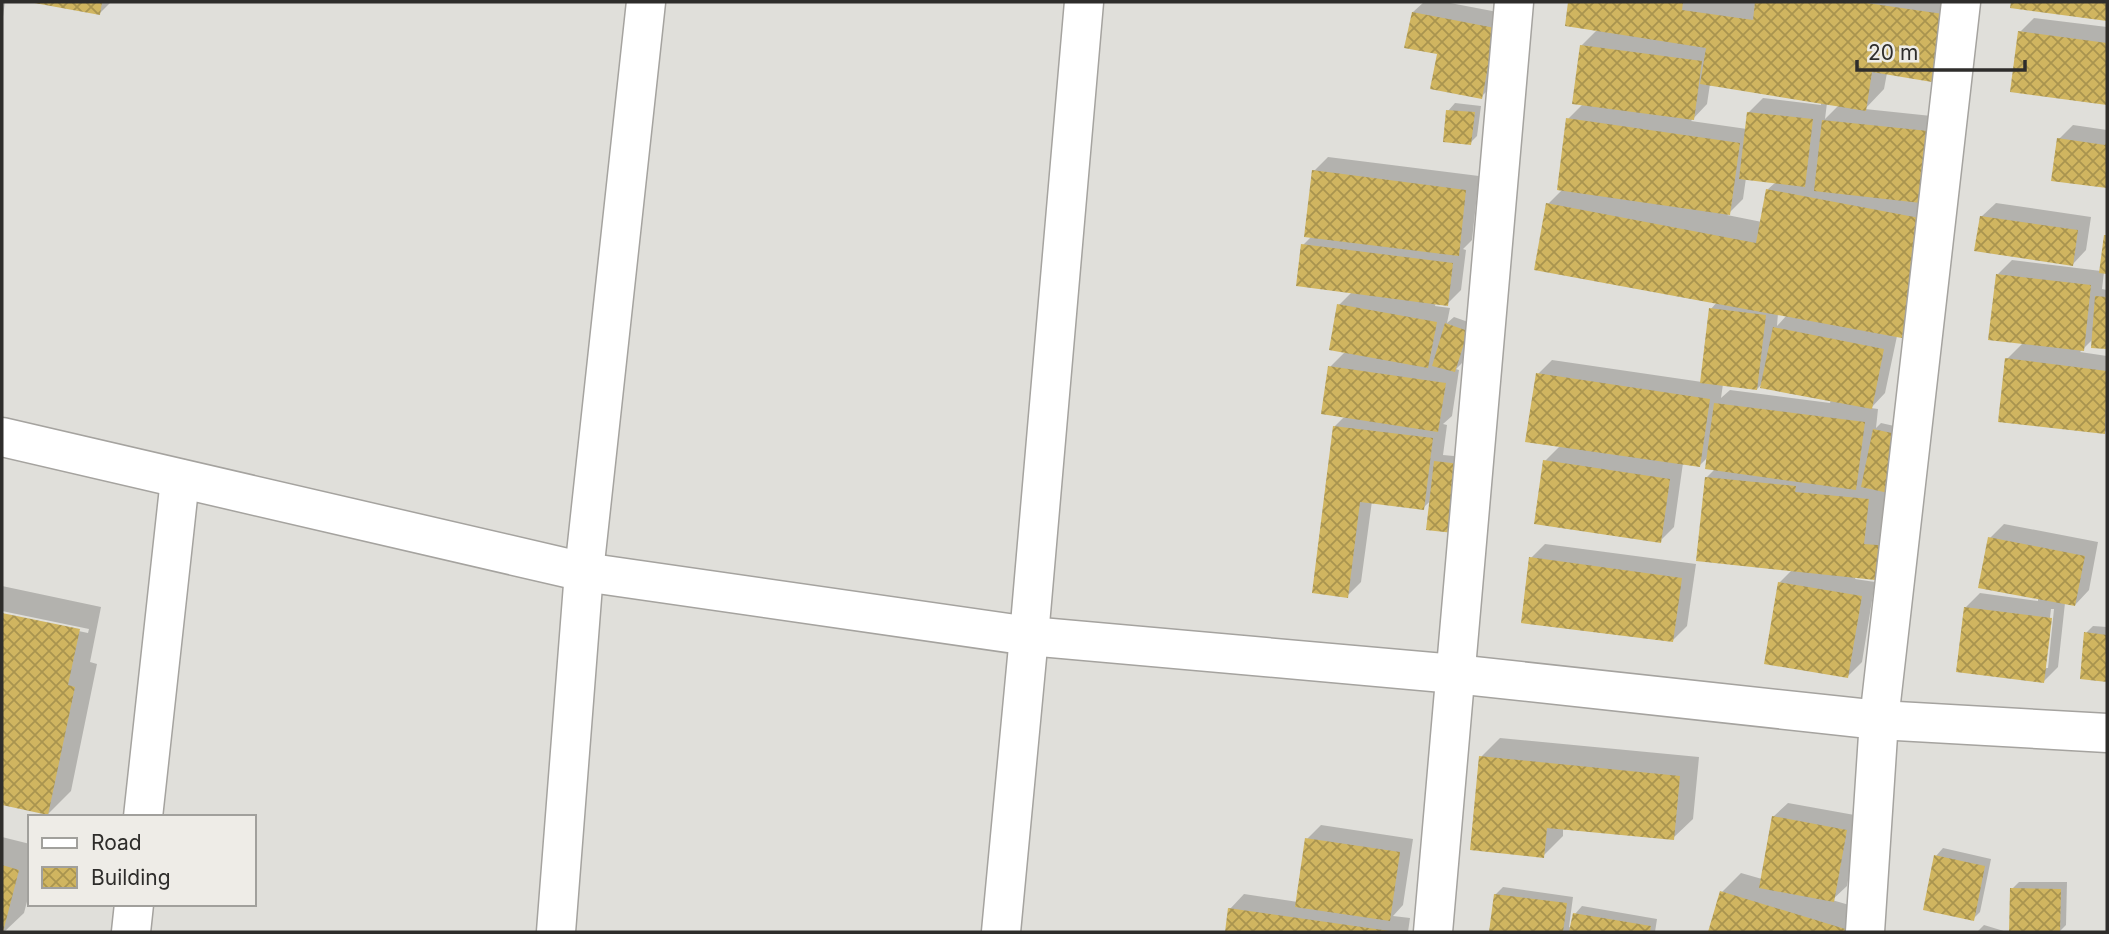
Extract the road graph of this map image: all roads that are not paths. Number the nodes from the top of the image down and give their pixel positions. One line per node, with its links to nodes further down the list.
1 (646, 2): 7 (street)
2 (1084, 2): 8 (street)
3 (1514, 2): 9 (street)
4 (1961, 2): 10 (street)
5 (2, 437): 6 (street)
6 (180, 479): 7 (street); 12 (street)
7 (584, 572): 8 (street); 15 (street)
8 (1029, 636): 9 (street); 16 (street)
9 (1455, 674): 10 (street); 17 (street)
10 (1879, 720): 11 (street); 18 (street)
11 (2107, 733)
12 (143, 815)
13 (134, 906): 14 (street)
14 (131, 932)
15 (556, 932)
16 (1001, 932)
17 (1433, 932)
18 (1865, 932)

